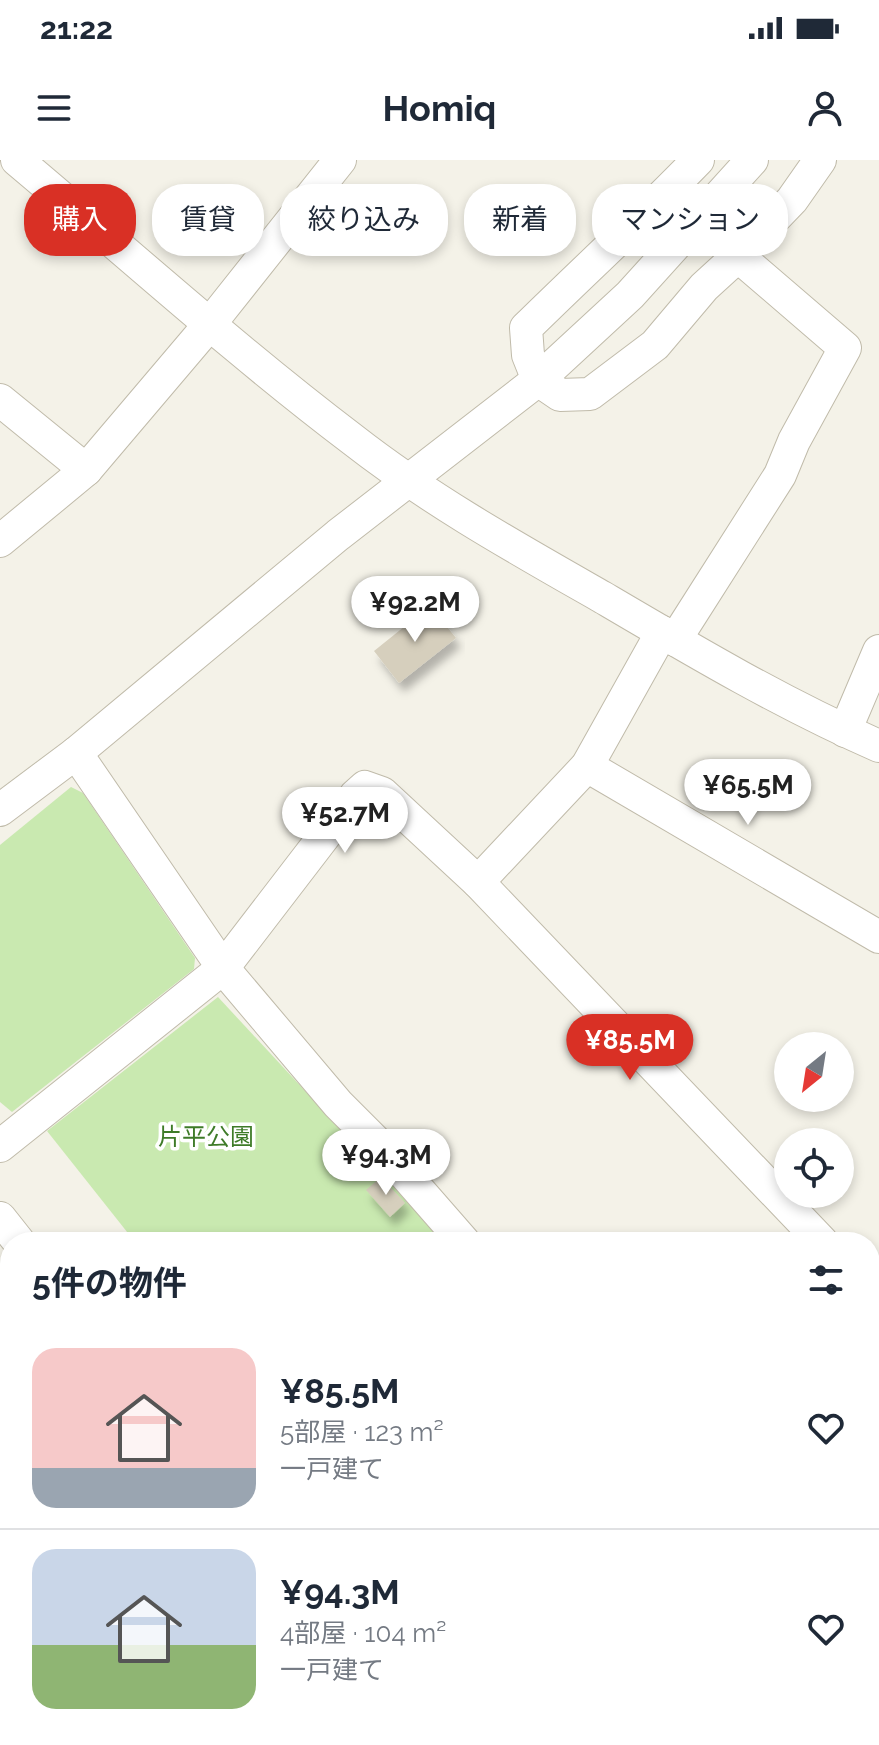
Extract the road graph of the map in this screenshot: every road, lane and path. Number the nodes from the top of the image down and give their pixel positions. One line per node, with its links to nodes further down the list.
1 (17, 160): 8 (street)
2 (340, 160): 8 (street)
3 (698, 160): 9 (street)
4 (752, 160): 9 (street)
5 (820, 160): 6 (street)
6 (788, 204)
7 (738, 256): 9 (street); 14 (street)
8 (209, 325): 11 (street); 12 (street)
9 (538, 380): 12 (street)
10 (0, 400): 11 (street)
11 (86, 470): 13 (street)
12 (408, 480): 14 (street); 18 (street)
13 (0, 541)
14 (668, 636): 16 (street); 19 (street)
15 (879, 651): 16 (street)
16 (845, 731): 17 (street)
17 (879, 746)
18 (76, 753): 20 (street); 23 (street)
19 (587, 766): 21 (street); 22 (street)
20 (0, 810)
21 (478, 882): 23 (street); 26 (street)
22 (879, 937)
23 (223, 968): 24 (street); 25 (street)
24 (0, 1146)
25 (455, 1232)
26 (812, 1232)

